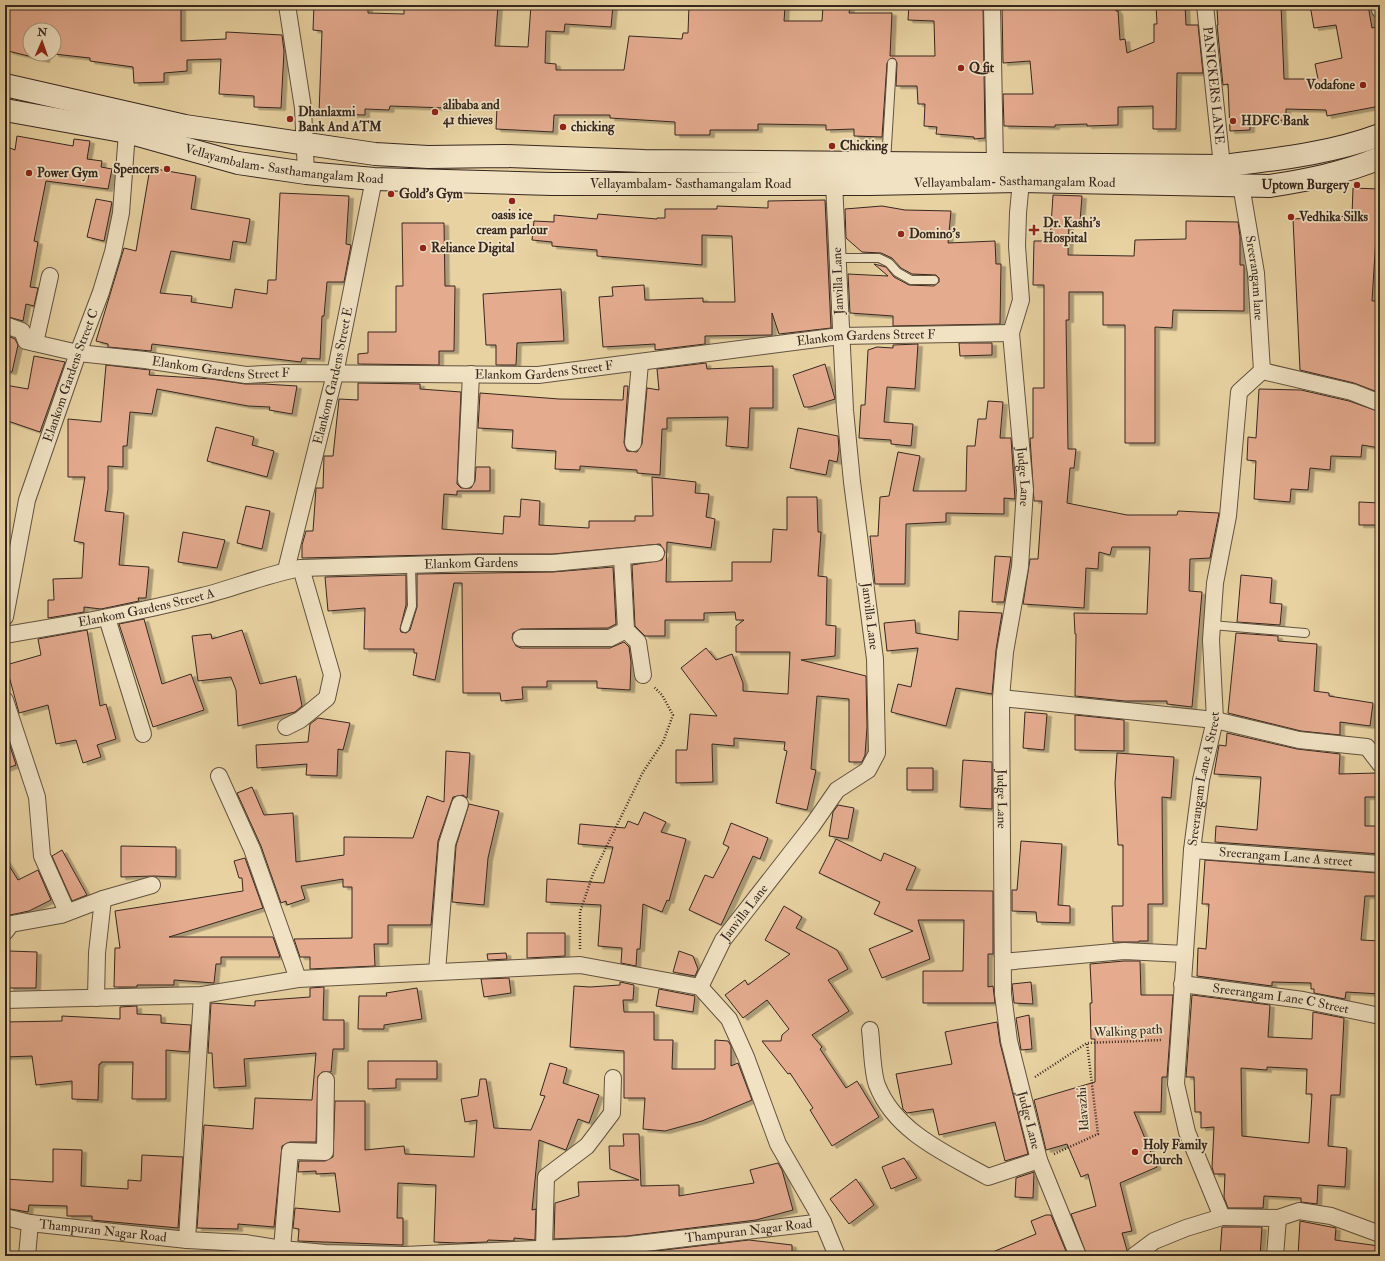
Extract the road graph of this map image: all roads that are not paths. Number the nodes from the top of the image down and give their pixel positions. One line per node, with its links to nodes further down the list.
1 (287, 5): 11 (street)
2 (992, 5): 15 (street)
3 (1205, 5): 16 (street, PANICKERS LANE)
4 (1379, 5): 5 (street)
5 (1380, 10)
6 (892, 63): 14 (lane)
7 (5, 85): 11 (main road, Vellayambalam- Sasthamangalam Road)
8 (5, 110): 9 (main road, Vellayambalam- Sasthamangalam Road)
9 (127, 132): 17 (main road, Vellayambalam- Sasthamangalam Road); 30 (street, Elankom Gardens Street C)
10 (1380, 135): 16 (main road, Vellayambalam- Sasthamangalam Road)
11 (305, 144): 12 (main road, Vellayambalam- Sasthamangalam Road); 17 (street)
12 (475, 156): 14 (main road, Vellayambalam- Sasthamangalam Road); 20 (main road)
13 (1380, 158): 22 (main road, Vellayambalam- Sasthamangalam Road)
14 (886, 163): 15 (main road, Vellayambalam- Sasthamangalam Road)
15 (995, 164): 16 (main road, Vellayambalam- Sasthamangalam Road)
16 (1222, 166)
17 (306, 173): 18 (main road, Vellayambalam- Sasthamangalam Road)
18 (374, 179): 20 (main road, Vellayambalam- Sasthamangalam Road); 33 (street, Elankom Gardens Street E)
19 (1021, 181): 21 (main road, Vellayambalam- Sasthamangalam Road); 22 (main road, Vellayambalam- Sasthamangalam Road); 27 (street)
20 (473, 182): 21 (main road, Vellayambalam- Sasthamangalam Road)
21 (834, 183): 23 (street, Janvilla Lane)
22 (1241, 185): 32 (street, Sreerangam lane)
23 (837, 258): 25 (lane); 28 (street, Janvilla Lane)
24 (50, 276): 29 (street)
25 (934, 280)
26 (5, 325): 29 (street)
27 (1011, 333): 28 (street, Elankom Gardens Street F); 51 (street, Judge Lane)
28 (840, 336): 31 (street, Elankom Gardens Street F); 70 (street, Janvilla Lane)
29 (35, 342): 30 (street, Elankom Gardens Street F)
30 (78, 353): 33 (street, Elankom Gardens Street F); 42 (street, Elankom Gardens Street C)
31 (640, 363): 34 (street, Elankom Gardens Street F); 36 (street)
32 (1262, 372): 35 (street); 44 (street, Sreerangam Lane A Street)
33 (335, 374): 34 (street, Elankom Gardens Street F); 41 (street, Elankom Gardens Street E)
34 (471, 374): 37 (street)
35 (1380, 403)
36 (633, 443)
37 (466, 480)
38 (656, 553): 39 (street, Elankom Gardens)
39 (622, 557): 40 (street, Elankom Gardens); 46 (street)
40 (411, 565): 41 (street, Elankom Gardens); 45 (lane)
41 (293, 569): 43 (street, Elankom Gardens Street A); 54 (street)
42 (5, 617)
43 (107, 618): 48 (street, Elankom Gardens Street A); 55 (street)
44 (1212, 625): 47 (lane); 53 (street, Sreerangam Lane A Street)
45 (405, 628)
46 (626, 630): 49 (street); 50 (street)
47 (1305, 633)
48 (5, 635)
49 (522, 638)
50 (643, 674)
51 (1001, 698): 53 (street); 66 (street, Judge Lane)
52 (5, 700): 63 (street)
53 (1215, 720): 56 (street); 59 (street, Sreerangam Lane A Street)
54 (286, 727)
55 (143, 734)
56 (1380, 764)
57 (219, 776): 68 (street)
58 (460, 804): 67 (street)
59 (1192, 850): 60 (street, Sreerangam Lane A street); 65 (street, Sreerangam Lane A Street)
60 (1380, 864)
61 (152, 885): 62 (street)
62 (103, 900): 63 (street); 72 (street)
63 (67, 912): 64 (street)
64 (5, 932)
65 (1185, 954): 66 (street); 69 (street, Sreerangam Lane A Street)
66 (1003, 962): 78 (street, Judge Lane)
67 (437, 972): 68 (street); 70 (street)
68 (298, 979): 71 (street)
69 (1182, 984): 74 (street, Sreerangam Lane C Street); 80 (street, Sreerangam Lane A Street)
70 (700, 987): 82 (street)
71 (202, 995): 72 (street); 85 (street)
72 (96, 998): 73 (street)
73 (5, 1000)
74 (1380, 1016)
75 (870, 1030): 78 (street)
76 (613, 1078): 87 (street)
77 (326, 1080): 86 (street)
78 (1039, 1160): 91 (street, Judge Lane)
79 (5, 1217): 83 (street, Thampuran Nagar Road)
80 (1222, 1217): 81 (street); 92 (street)
81 (1278, 1218): 84 (street); 93 (street)
82 (823, 1222): 88 (street, Thampuran Nagar Road); 90 (street)
83 (30, 1223): 85 (street, Thampuran Nagar Road); 89 (street)
84 (1380, 1234)
85 (187, 1240): 86 (street, Thampuran Nagar Road)
86 (282, 1249): 87 (street, Thampuran Nagar Road)
87 (544, 1249): 88 (street, Thampuran Nagar Road)
88 (627, 1251)
89 (27, 1256)
90 (837, 1256)
91 (1078, 1256)
92 (1134, 1256)
93 (1275, 1256)

